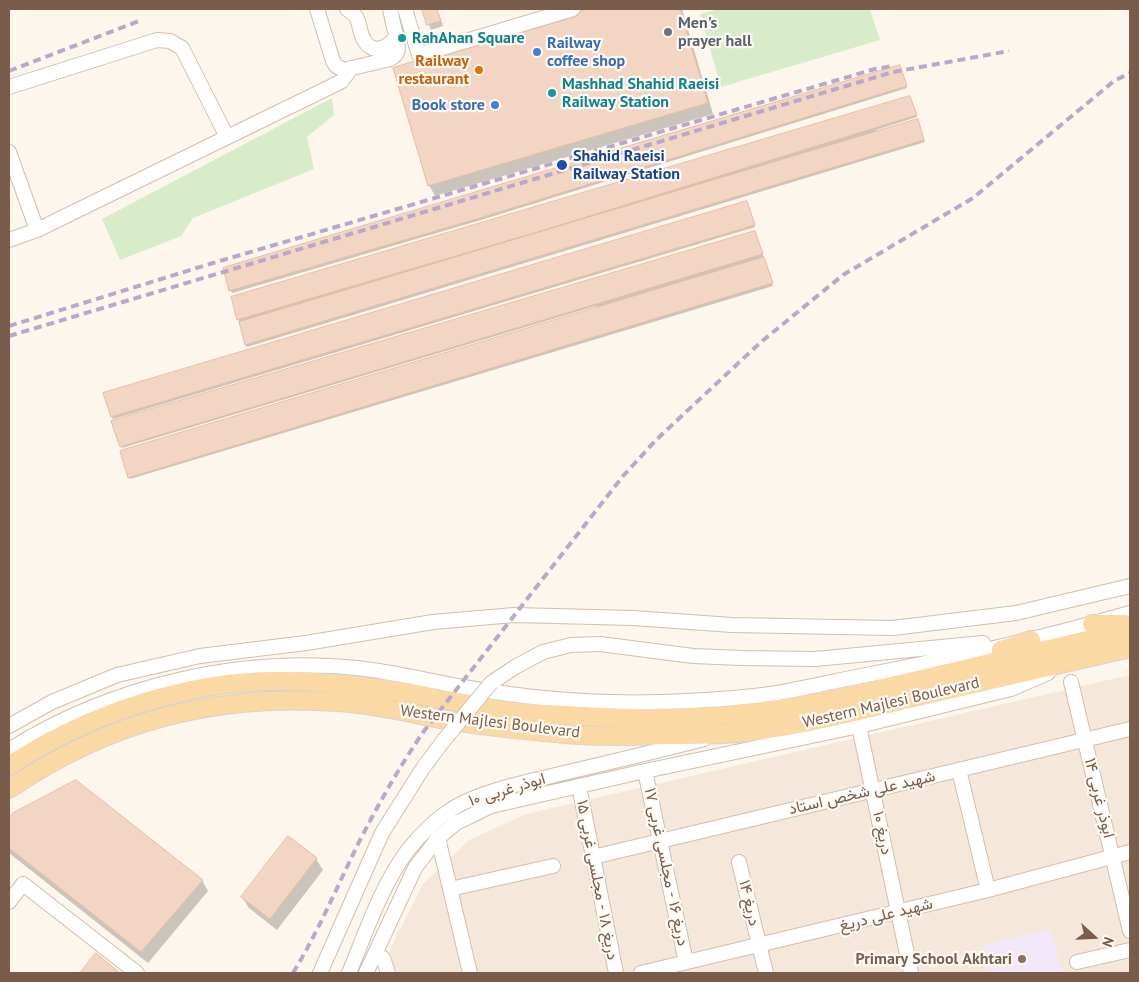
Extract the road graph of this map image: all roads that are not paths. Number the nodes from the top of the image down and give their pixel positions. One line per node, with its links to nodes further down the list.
1 (317, 9): 8 (street)
2 (347, 9): 7 (street)
3 (390, 9): 7 (street)
4 (405, 9): 6 (street)
5 (573, 9): 6 (street)
6 (535, 18)
7 (396, 36): 8 (street)
8 (351, 68): 10 (street)
9 (9, 87): 10 (street)
10 (228, 137): 12 (street)
11 (9, 152): 12 (street)
12 (37, 230): 13 (street)
13 (9, 240)
14 (1130, 586): 24 (street)
15 (1130, 613): 16 (street)
16 (1092, 624): 17 (main road); 19 (street)
17 (1130, 624)
18 (1130, 630): 23 (main road, Western Majlesi Boulevard)
19 (1031, 640): 23 (main road); 29 (street); 56 (street, bridge)
20 (1130, 648): 21 (main road, Western Majlesi Boulevard)
21 (1078, 660): 25 (street); 27 (main road, Western Majlesi Boulevard)
22 (1071, 682): 28 (street, ابوذر غربی ۱۴)
23 (901, 684): 30 (main road, Western Majlesi Boulevard)
24 (9, 726)
25 (859, 726): 32 (street); 35 (street, دریغ ۱۰)
26 (1130, 729): 28 (street, شهید علی شخص استاد)
27 (724, 734): 34 (main road, Western Majlesi Boulevard); 57 (street, ابوذر غربی ۱۰)
28 (1085, 740): 31 (street, شهید علی شخص استاد); 39 (street, ابوذر غربی ۱۴)
29 (9, 750)
30 (9, 766)
31 (959, 770): 35 (street, شهید علی شخص استاد); 44 (street)
32 (645, 771): 33 (street); 37 (street, دریغ ۱۶ - مجلسی غربی ۱۷)
33 (579, 786): 36 (street); 40 (street, دریغ ۱۸ - مجلسی غربی ۱۵)
34 (9, 789)
35 (873, 791): 37 (street, شهید علی شخص استاد); 47 (street, دریغ ۱۰)
36 (438, 838): 43 (street); 58 (street)
37 (660, 841): 40 (street, شهید علی شخص استاد); 52 (street, دریغ ۱۶ - مجلسی غربی ۱۷)
38 (1130, 852): 39 (street, شهید علی دریغ)
39 (1113, 856): 44 (street, شهید علی دریغ); 46 (street, ابوذر غربی ۱۴)
40 (593, 858): 61 (street, دریغ ۱۸ - مجلسی غربی ۱۵)
41 (739, 862): 49 (street, دریغ ۱۴)
42 (554, 866): 43 (street)
43 (450, 889): 60 (street)
44 (988, 890): 47 (street, شهید علی دریغ)
45 (9, 902): 55 (street)
46 (1127, 908): 48 (street, ابوذر غربی ۱۴)
47 (898, 912): 49 (street, شهید علی دریغ); 63 (street, دریغ ۱۰)
48 (1130, 931)
49 (759, 945): 52 (street, شهید علی دریغ); 62 (street, دریغ ۱۴)
50 (1130, 950): 53 (street)
51 (384, 958): 59 (street)
52 (686, 962): 54 (street, شهید علی دریغ)
53 (1077, 962)
54 (648, 972)
55 (137, 973)
56 (320, 973)
57 (349, 973)
58 (366, 973)
59 (388, 973)
60 (470, 973)
61 (616, 973)
62 (766, 973)
63 (911, 973)

